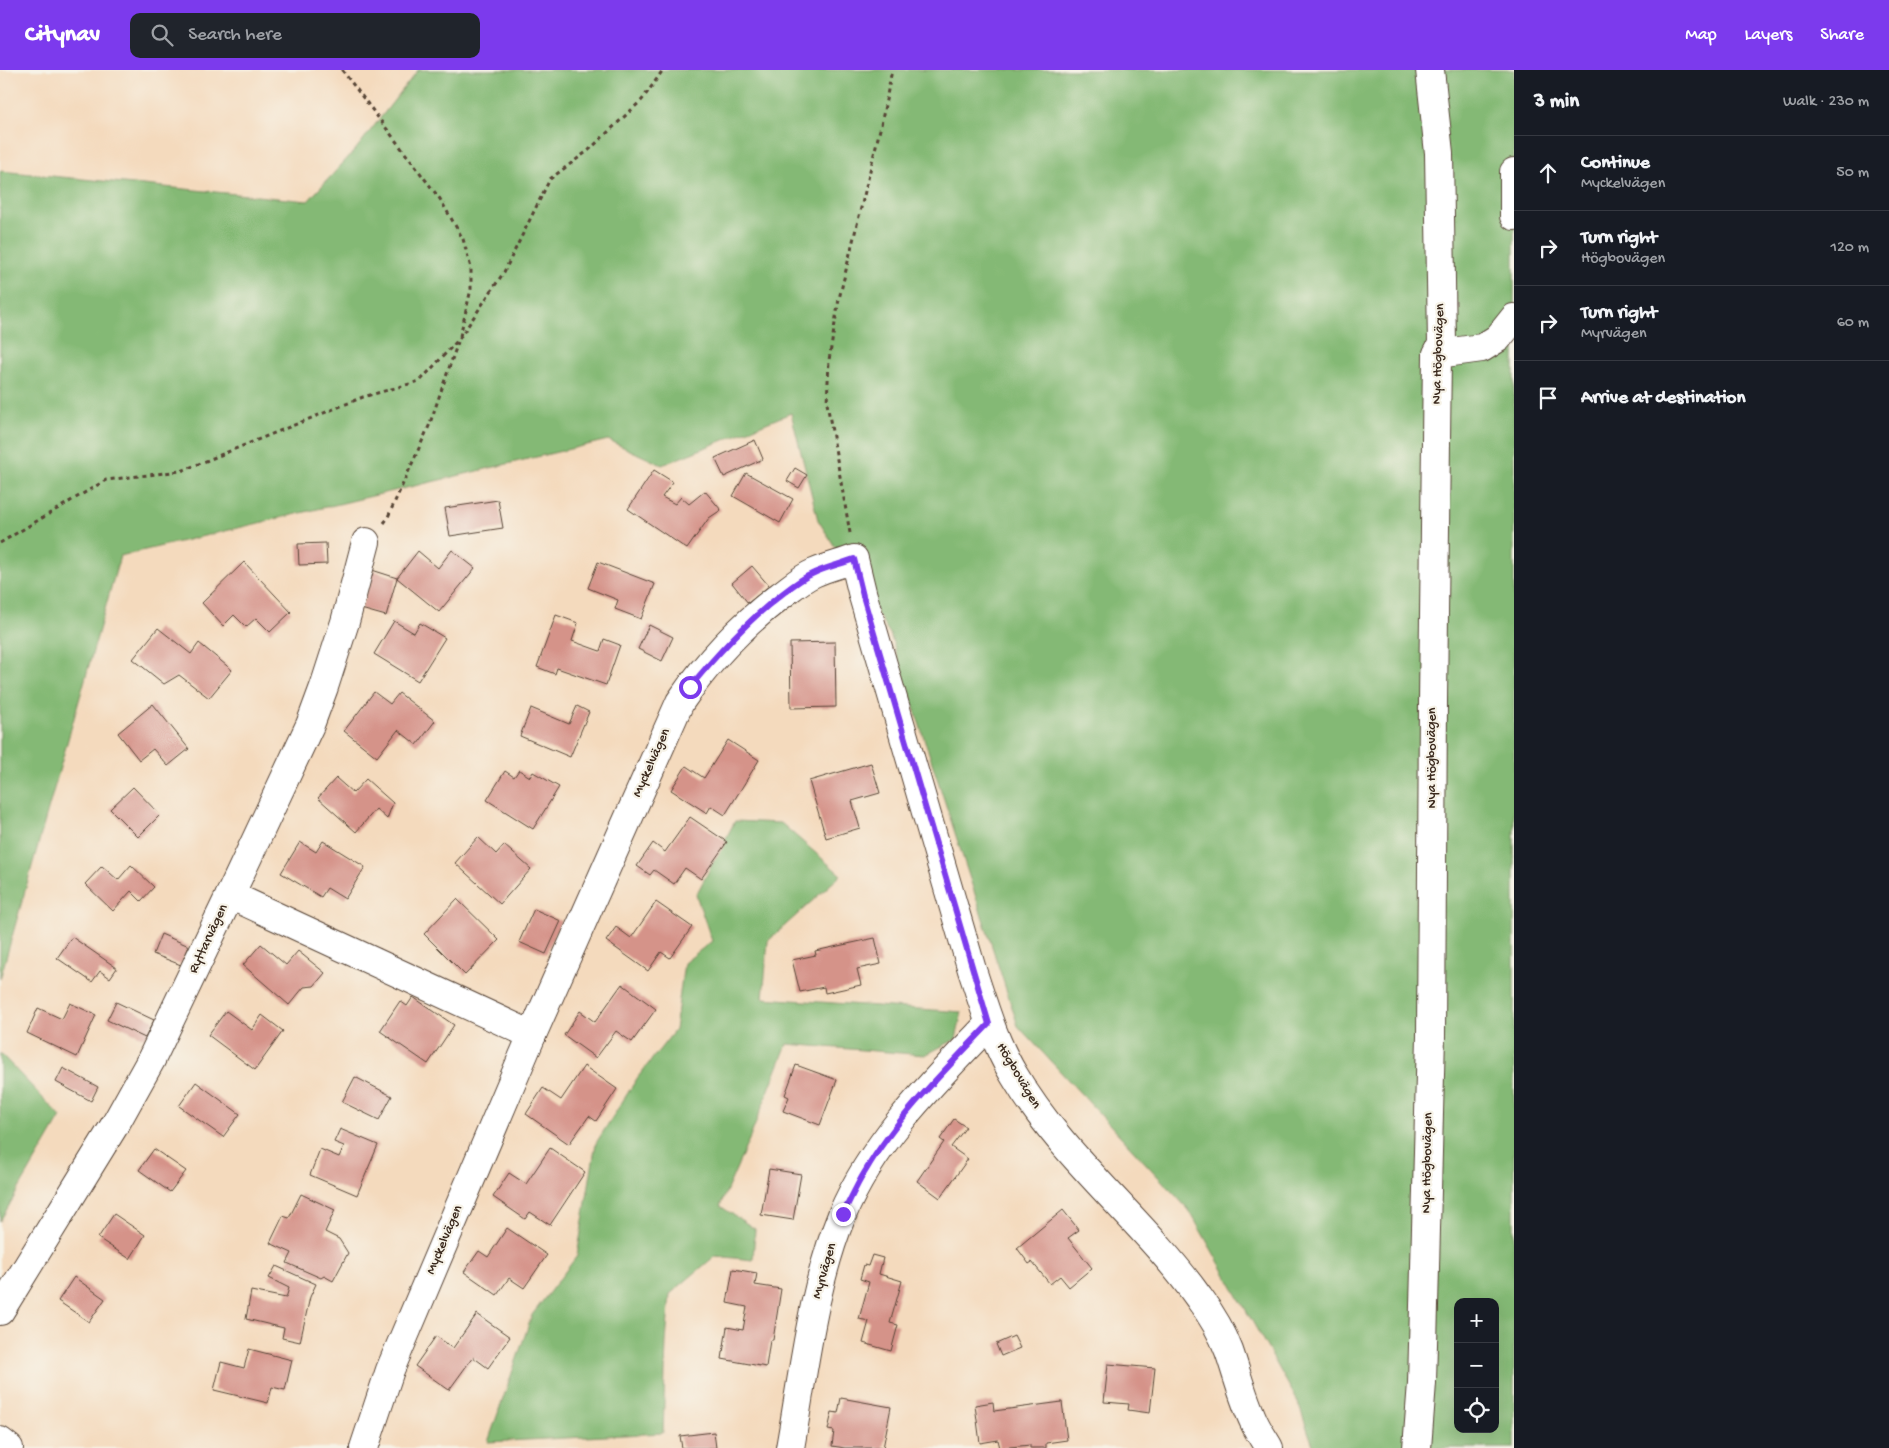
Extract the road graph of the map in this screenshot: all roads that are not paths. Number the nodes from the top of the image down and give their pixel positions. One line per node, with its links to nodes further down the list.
1 (1430, 70): 5 (street, Nya Högbovägen)
2 (1514, 172): 3 (street)
3 (1514, 216)
4 (1514, 318): 5 (street)
5 (1437, 354): 17 (street, Nya Högbovägen)
6 (366, 542): 8 (street, Ryttarvägen)
7 (854, 559): 9 (street, Högbovägen); 10 (street, Myckelvägen)
8 (230, 895): 10 (street); 11 (street, Ryttarvägen)
9 (989, 1024): 15 (street, Myrvägen); 16 (street, Högbovägen)
10 (532, 1035): 14 (street, Myckelvägen)
11 (0, 1311)
12 (0, 1441): 13 (street)
13 (9, 1448)
14 (364, 1448)
15 (790, 1448)
16 (1269, 1448)
17 (1417, 1448)

